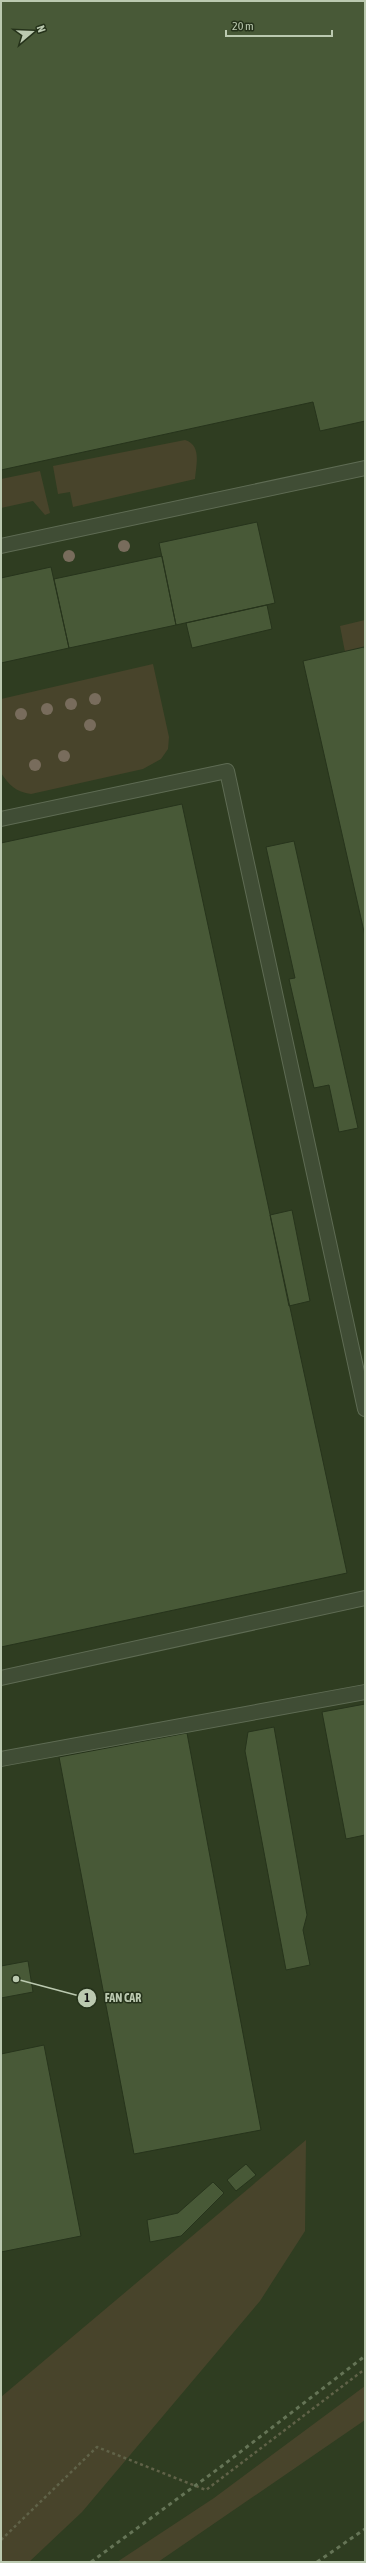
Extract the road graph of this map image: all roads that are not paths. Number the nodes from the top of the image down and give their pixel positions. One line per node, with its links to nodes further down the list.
1 (365, 468): 2 (lane)
2 (1, 546)
3 (1, 818): 4 (lane)
4 (365, 1409)
5 (365, 1598): 6 (lane)
6 (1, 1678)
7 (365, 1692): 8 (lane)
8 (1, 1759)

